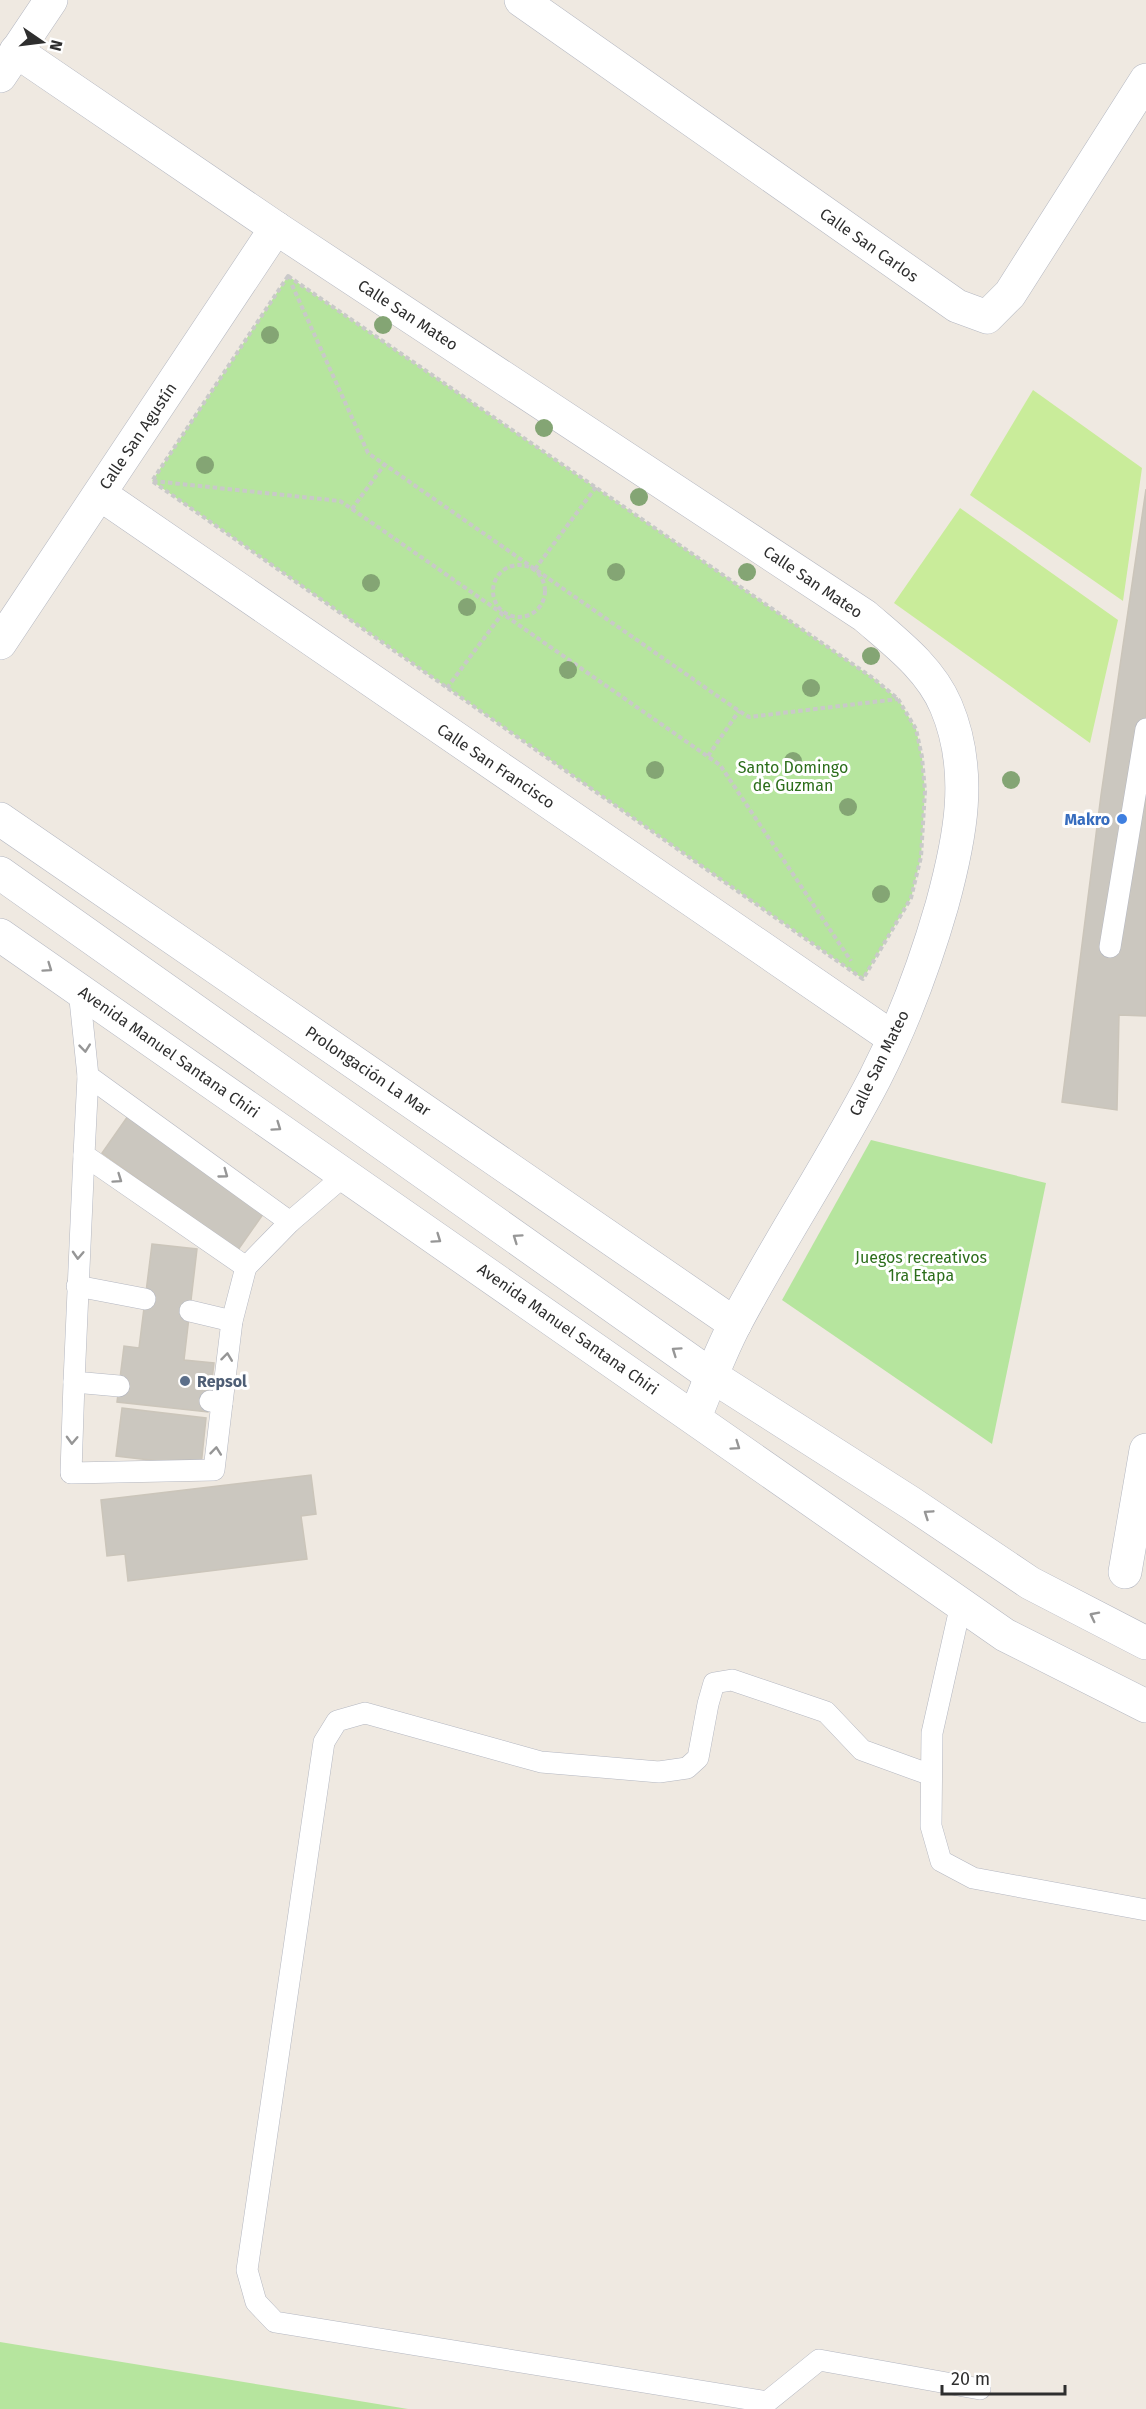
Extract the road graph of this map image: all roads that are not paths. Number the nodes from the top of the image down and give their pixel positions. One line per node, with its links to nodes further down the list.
1 (51, 0): 3 (street)
2 (521, 0): 4 (street, Calle San Carlos)
3 (8, 64): 5 (street, Calle San Mateo)
4 (1146, 80)
5 (276, 228): 6 (street, Calle San Agustín); 14 (street, Calle San Mateo)
6 (99, 494): 7 (street, Calle San Agustín); 14 (street, Calle San Francisco)
7 (0, 643)
8 (1146, 729): 12 (lane)
9 (0, 819): 24 (street, Prolongación La Mar)
10 (0, 873): 25 (street, one-way to 10)
11 (0, 935): 13 (street, Avenida Manuel Santana Chiri, one-way to 13)
12 (1110, 947)
13 (79, 990): 15 (lane, one-way to 15); 17 (street, Avenida Manuel Santana Chiri, one-way to 17)
14 (893, 1038): 24 (street, Calle San Mateo)
15 (88, 1076): 16 (lane); 18 (lane, one-way to 18)
16 (84, 1155): 19 (lane, one-way to 19); 20 (lane, one-way to 20)
17 (345, 1174): 18 (lane); 28 (street, Avenida Manuel Santana Chiri, one-way to 28)
18 (290, 1222): 19 (lane)
19 (246, 1267): 23 (lane)
20 (77, 1286): 21 (lane); 26 (lane)
21 (145, 1299)
22 (190, 1311): 23 (lane)
23 (232, 1321): 26 (lane, one-way to 23)
24 (735, 1324): 25 (street, Calle San Mateo)
25 (712, 1376): 28 (street, Calle San Mateo); 32 (street, one-way to 25)
26 (74, 1382): 27 (lane)
27 (119, 1386)
28 (695, 1418): 31 (street, Avenida Manuel Santana Chiri, one-way to 31)
29 (1146, 1450): 30 (street)
30 (1125, 1572)
31 (961, 1604): 33 (street, Avenida Manuel Santana Chiri); 34 (lane)
32 (1146, 1642)
33 (1146, 1706)
34 (931, 1775): 35 (lane); 36 (lane)
35 (1146, 1910)
36 (980, 2389)

